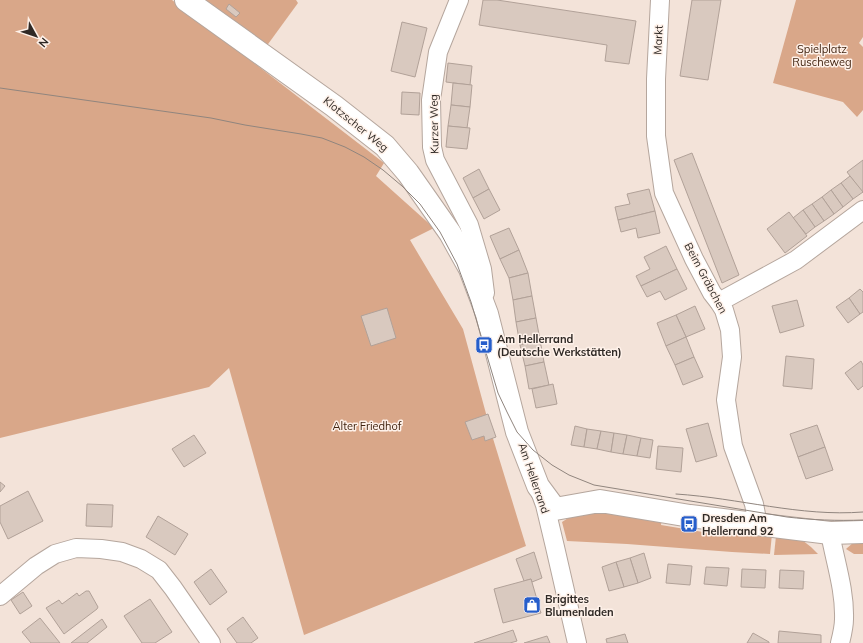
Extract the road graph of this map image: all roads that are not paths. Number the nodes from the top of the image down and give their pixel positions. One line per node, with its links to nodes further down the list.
1 (186, 0): 7 (street, Klotzscher Weg)
2 (458, 0): 7 (street, Kurzer Weg)
3 (660, 0): 4 (street, Markt)
4 (656, 79): 6 (street, Beim Gräbchen)
5 (863, 210): 6 (street)
6 (719, 302): 9 (street, Beim Gräbchen)
7 (487, 314): 8 (street, Am Hellerrand)
8 (538, 486): 9 (street); 14 (street, Am Hellerrand)
9 (758, 525): 11 (street)
10 (863, 532): 11 (street)
11 (830, 533): 15 (street)
12 (0, 596): 13 (street)
13 (211, 643)
14 (577, 643)
15 (840, 643)

